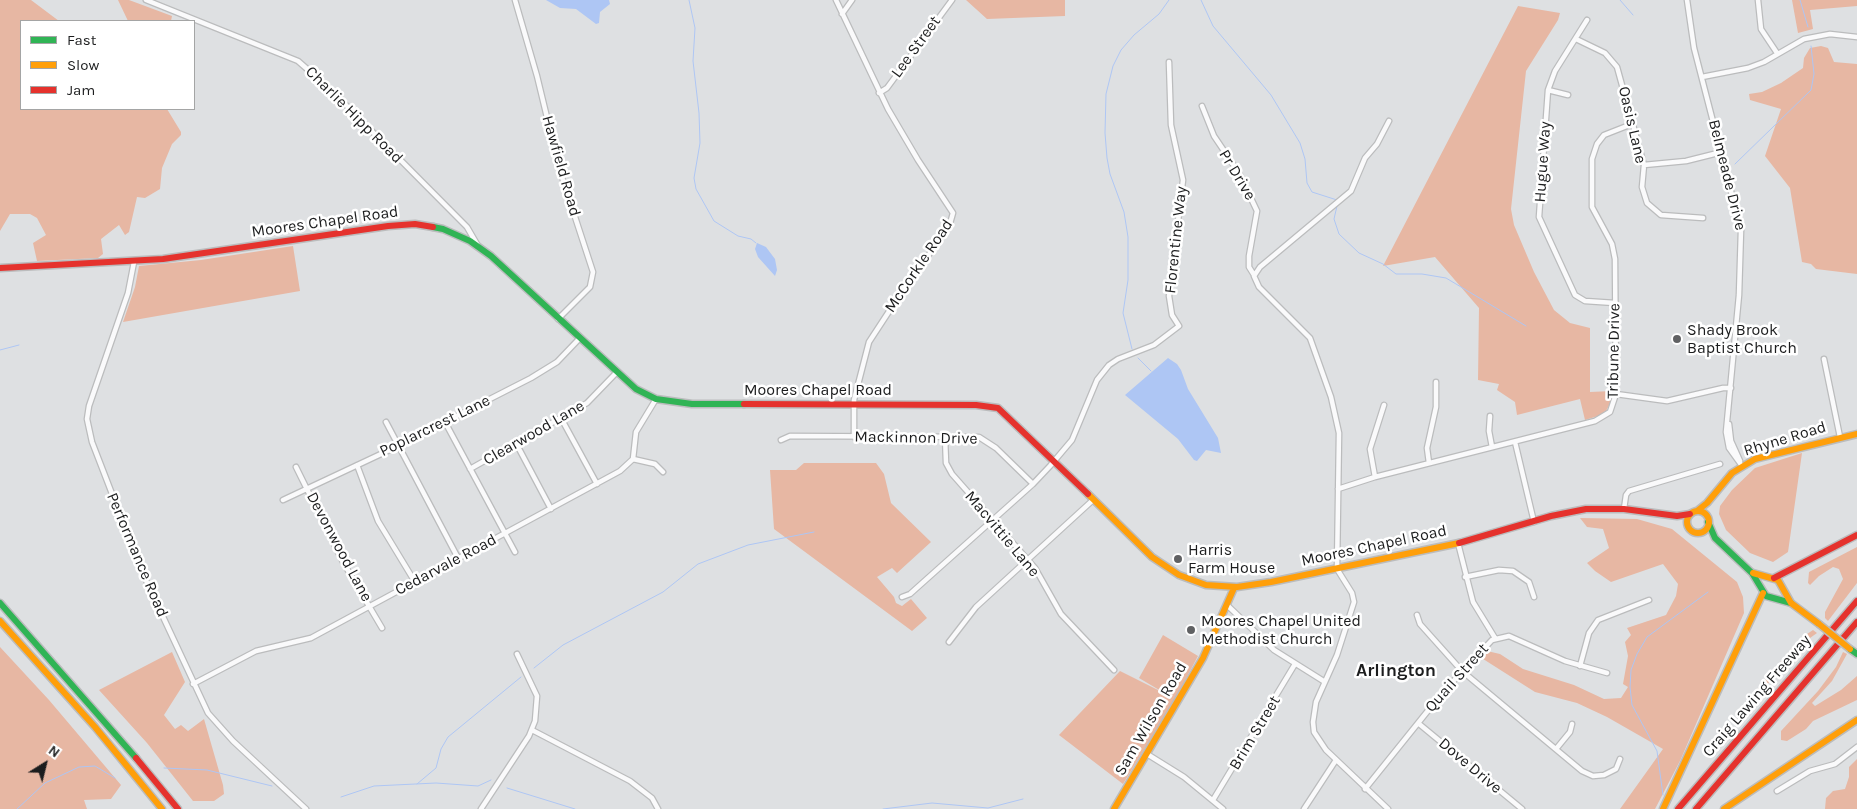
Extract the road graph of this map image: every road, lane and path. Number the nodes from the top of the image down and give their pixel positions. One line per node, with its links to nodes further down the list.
1 (146, 0): 24 (street, Charlie Hipp Road)
2 (515, 0): 29 (street, Hawfield Road)
3 (836, 0): 8 (street, McCorkle Road)
4 (852, 0): 8 (street)
5 (952, 0): 16 (street, Lee Street)
6 (1687, 0): 14 (street, Belmeade Drive)
7 (1758, 0): 12 (street)
8 (842, 14): 16 (street, McCorkle Road)
9 (1587, 20): 11 (street, Hugue Way)
10 (1857, 37): 12 (street)
11 (1576, 39): 15 (street, Hugue Way); 20 (street, Oasis Lane)
12 (1777, 53): 14 (street)
13 (1168, 62): 53 (street, Florentine Way)
14 (1702, 76): 21 (street, Belmeade Drive)
15 (1548, 90): 17 (street); 28 (street, Hugue Way)
16 (879, 93): 37 (street, McCorkle Road)
17 (1568, 95)
18 (1202, 106): 27 (street, Pr Drive)
19 (1390, 121): 27 (street)
20 (1632, 124): 22 (street, Oasis Lane); 28 (street, Tribune Drive)
21 (1722, 152): 22 (street); 34 (street, Belmeade Drive)
22 (1644, 164): 23 (street, Oasis Lane)
23 (1703, 218)
24 (478, 246): 25 (main road, Moores Chapel Road); 29 (main road, Moores Chapel Road)
25 (134, 262): 26 (main road, Moores Chapel Road); 114 (street, Performance Road)
26 (0, 268)
27 (1254, 274): 65 (street)
28 (1615, 303): 35 (street, Tribune Drive)
29 (558, 319): 30 (main road, Moores Chapel Road)
30 (579, 339): 32 (main road, Moores Chapel Road); 42 (street, Poplarcrest Lane)
31 (1824, 359): 46 (street)
32 (616, 373): 36 (main road, Moores Chapel Road); 40 (street, Clearwood Lane)
33 (1436, 382): 54 (street)
34 (1731, 388): 35 (street); 57 (street, Belmeade Drive)
35 (1616, 394): 48 (street, Tribune Drive)
36 (656, 399): 37 (main road, Moores Chapel Road); 52 (street)
37 (854, 404): 44 (street, McCorkle Road); 53 (main road, Moores Chapel Road)
38 (1384, 405): 61 (street)
39 (1490, 416): 51 (street)
40 (561, 418): 49 (street, Clearwood Lane); 62 (street)
41 (386, 422): 50 (street)
42 (445, 422): 50 (street, Poplarcrest Lane); 59 (street)
43 (1857, 434): 46 (main road, Rhyne Road)
44 (854, 437): 45 (street, Mackinnon Drive); 47 (street, Mackinnon Drive)
45 (945, 437): 63 (street, Mackinnon Drive); 73 (street, Macvittie Lane)
46 (1840, 438): 57 (main road, Rhyne Road)
47 (781, 440)
48 (1515, 442): 51 (street, Tribune Drive); 75 (street)
49 (517, 445): 59 (street, Clearwood Lane); 69 (street)
50 (398, 446): 56 (street, Poplarcrest Lane); 83 (street)
51 (1492, 447): 54 (street, Tribune Drive)
52 (633, 459): 60 (street); 62 (street, Cedarvale Road)
53 (1054, 461): 63 (street); 67 (main road, Moores Chapel Road)
54 (1429, 463): 61 (street, Tribune Drive)
55 (1720, 464): 70 (street)
56 (357, 465): 64 (street, Poplarcrest Lane); 89 (street)
57 (1742, 466): 68 (main road, Rhyne Road)
58 (296, 467): 64 (street, Devonwood Lane)
59 (470, 469): 78 (street)
60 (663, 472)
61 (1375, 477): 65 (street, Tribune Drive)
62 (597, 484): 69 (street, Cedarvale Road)
63 (1033, 484): 73 (street)
64 (308, 489): 66 (street, Poplarcrest Lane); 98 (street, Devonwood Lane)
65 (1338, 489): 85 (street)
66 (283, 500)
67 (1093, 500): 84 (street); 90 (main road, Moores Chapel Road)
68 (1707, 503): 71 (main road, Rhyne Road); 74 (main road)
69 (551, 509): 78 (street, Cedarvale Road)
70 (1624, 509): 72 (main road, Moores Chapel Road); 75 (main road, Moores Chapel Road)
71 (1694, 512): 72 (main road, Moores Chapel Road); 74 (main road); 76 (main road)
72 (1677, 516): 76 (main road)
73 (992, 520): 84 (street, Macvittie Lane); 92 (street)
74 (1708, 520): 77 (main road); 80 (main road)
75 (1534, 522): 81 (main road, Moores Chapel Road)
76 (1688, 526): 77 (main road)
77 (1700, 532): 80 (main road)
78 (505, 533): 82 (street); 83 (street, Cedarvale Road)
79 (1857, 535): 88 (main road)
80 (1715, 538): 86 (main road)
81 (1458, 543): 85 (main road, Moores Chapel Road); 87 (street)
82 (515, 552)
83 (458, 558): 89 (street, Cedarvale Road)
84 (1028, 560): 105 (street); 110 (street, Macvittie Lane)
85 (1337, 569): 90 (main road, Moores Chapel Road); 113 (street)
86 (1752, 573): 88 (main road); 91 (main road)
87 (1466, 577): 93 (street); 104 (street)
88 (1770, 578): 91 (main road); 97 (main road)
89 (415, 582): 98 (street, Cedarvale Road)
90 (1234, 588): 99 (main road, Sam Wilson Road)
91 (1762, 590): 97 (main road); 137 (main road)
92 (902, 597)
93 (1534, 597)
94 (1649, 600): 109 (street)
95 (1857, 601): 138 (main road, Craig Lawing Freeway)
96 (0, 603): 128 (main road)
97 (1790, 603): 107 (main road, bridge)
98 (370, 605): 103 (street, Devonwood Lane); 114 (street, Cedarvale Road)
99 (1227, 605): 108 (street); 121 (main road, Sam Wilson Road)
100 (1417, 615): 111 (street)
101 (0, 621): 127 (main road)
102 (1857, 622): 139 (main road, Craig Lawing Freeway)
103 (382, 628)
104 (1495, 638): 109 (street, Quail Street); 111 (street, Quail Street)
105 (949, 642)
106 (517, 654): 118 (street)
107 (1857, 654)
108 (1296, 664): 113 (street); 126 (street, Brim Street)
109 (1580, 666): 112 (street, Quail Street)
110 (1114, 670)
111 (1462, 671): 116 (street, Quail Street); 120 (street)
112 (1607, 673)
113 (1325, 682): 123 (street)
114 (193, 684): 129 (street, Performance Road)
115 (1857, 720): 140 (main road)
116 (1418, 723): 124 (street, Quail Street); 136 (street, Dove Drive)
117 (1572, 724): 120 (street)
118 (532, 730): 130 (street); 131 (street)
119 (1857, 747): 125 (street)
120 (1556, 749): 122 (street)
121 (1147, 754): 126 (street); 132 (main road, Sam Wilson Road)
122 (1620, 759)
123 (1336, 760): 124 (street); 134 (street)
124 (1365, 789): 135 (street)
125 (1777, 791)
126 (1213, 800): 133 (street)
127 (162, 809)
128 (178, 809)
129 (306, 809)
130 (481, 809)
131 (658, 809)
132 (1114, 809)
133 (1224, 809)
134 (1304, 809)
135 (1388, 809)
136 (1522, 809)
137 (1663, 809)
138 (1678, 809)
139 (1696, 809)
140 (1724, 809)

